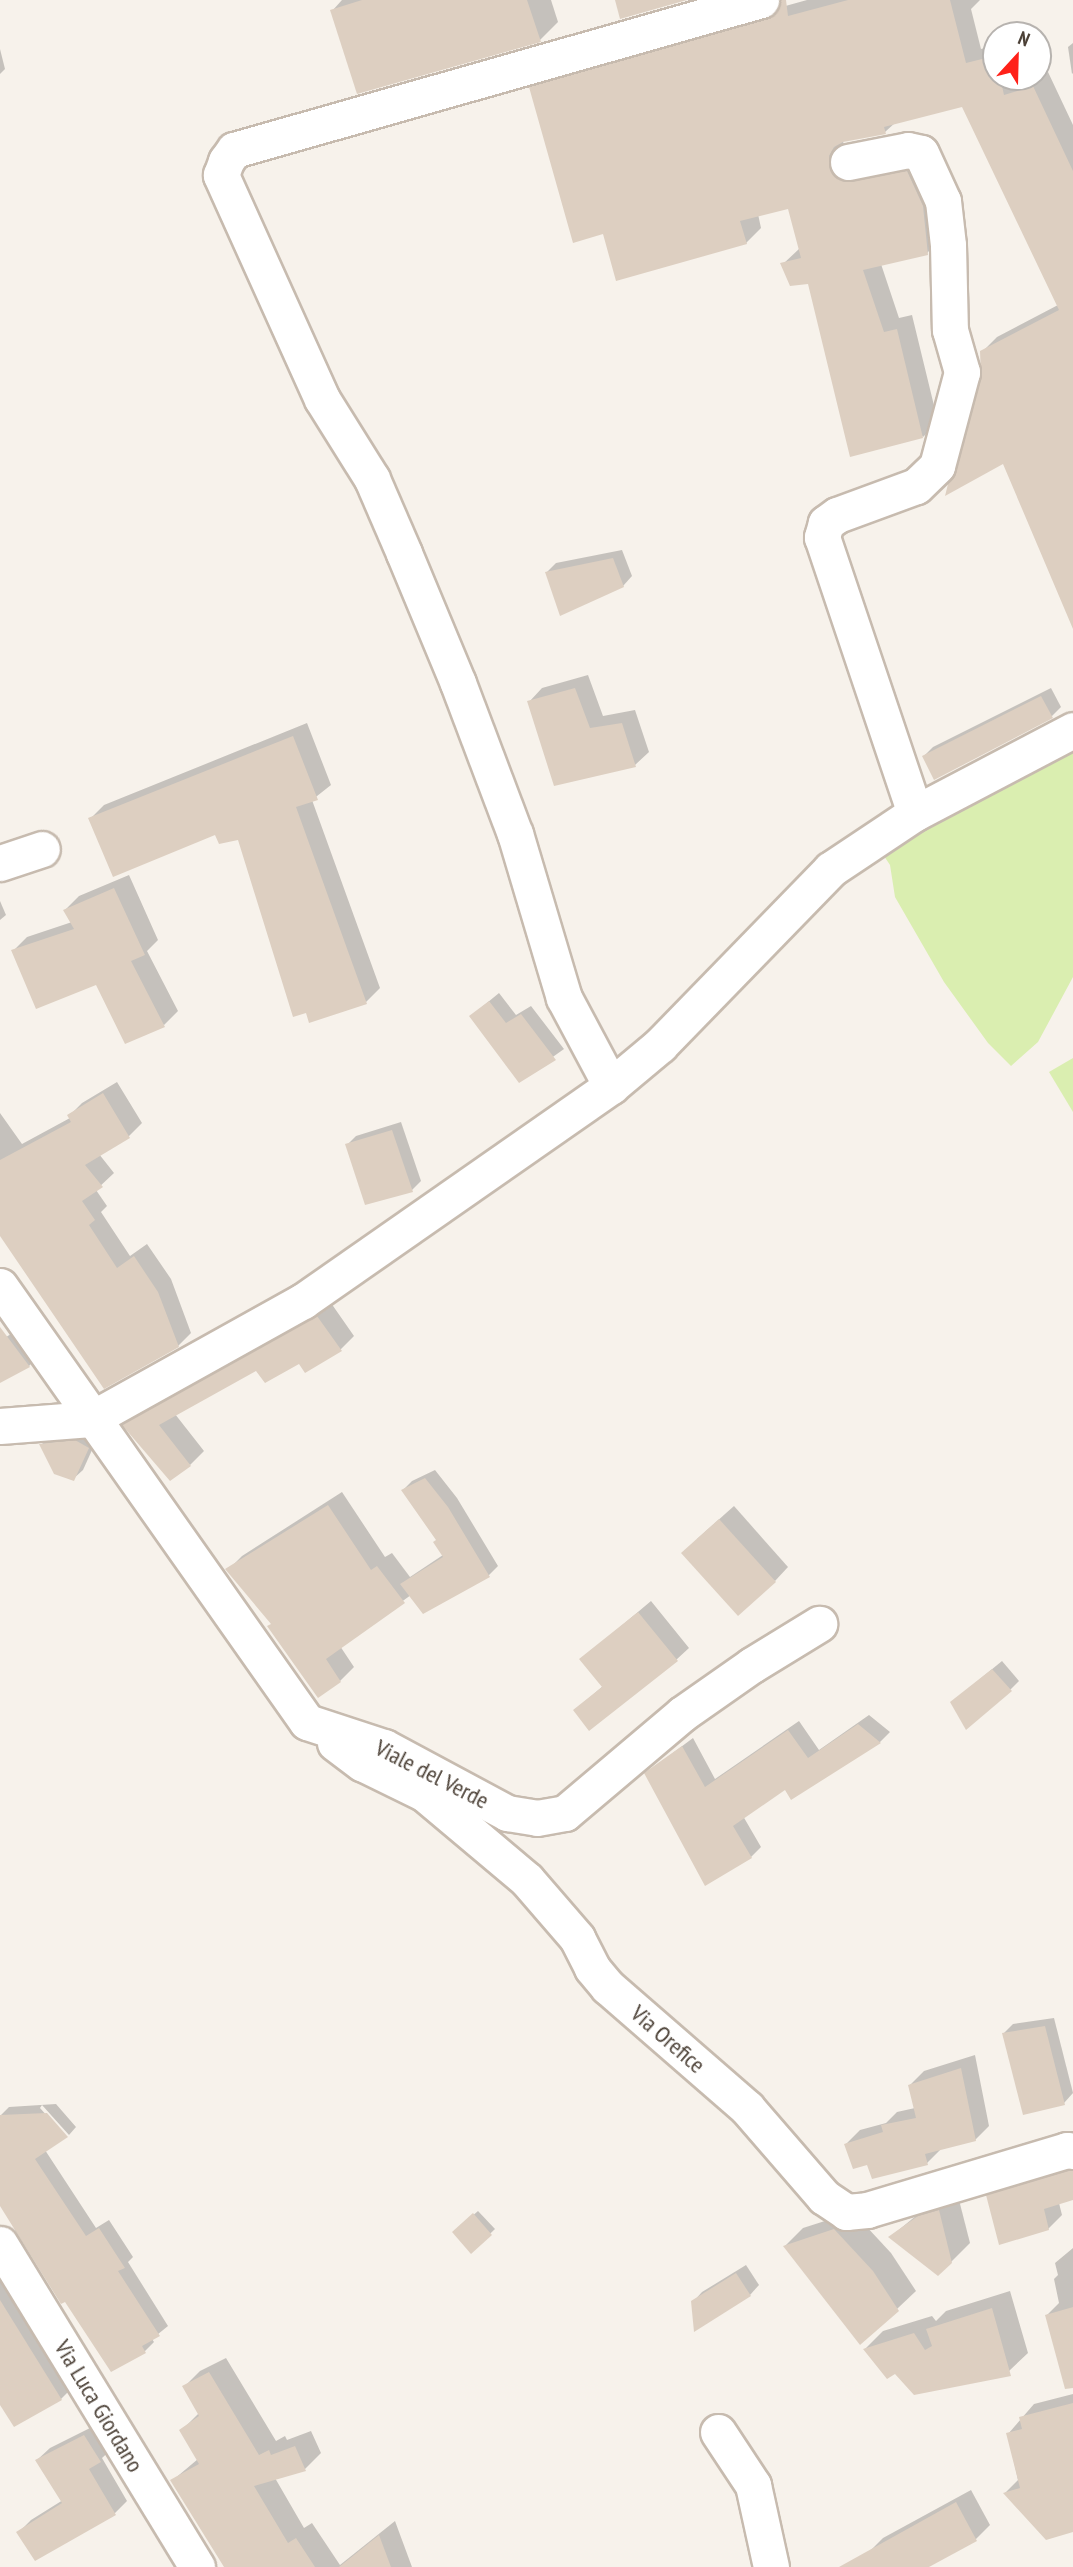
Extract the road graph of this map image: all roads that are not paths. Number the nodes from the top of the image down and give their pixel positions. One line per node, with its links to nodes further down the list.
1 (761, 0): 7 (street)
2 (848, 162): 4 (street)
3 (1073, 730): 4 (street)
4 (915, 813): 7 (street)
5 (42, 849): 6 (street)
6 (0, 863)
7 (611, 1086): 9 (street)
8 (0, 1286): 9 (street)
9 (91, 1419): 10 (street); 12 (street)
10 (0, 1426)
11 (819, 1624): 12 (street, Viale del Verde)
12 (307, 1723): 13 (street, Via Orefice)
13 (1073, 2151)
14 (0, 2244): 16 (street, Via Luca Giordano)
15 (718, 2432): 17 (street)
16 (197, 2567)
17 (771, 2567)

